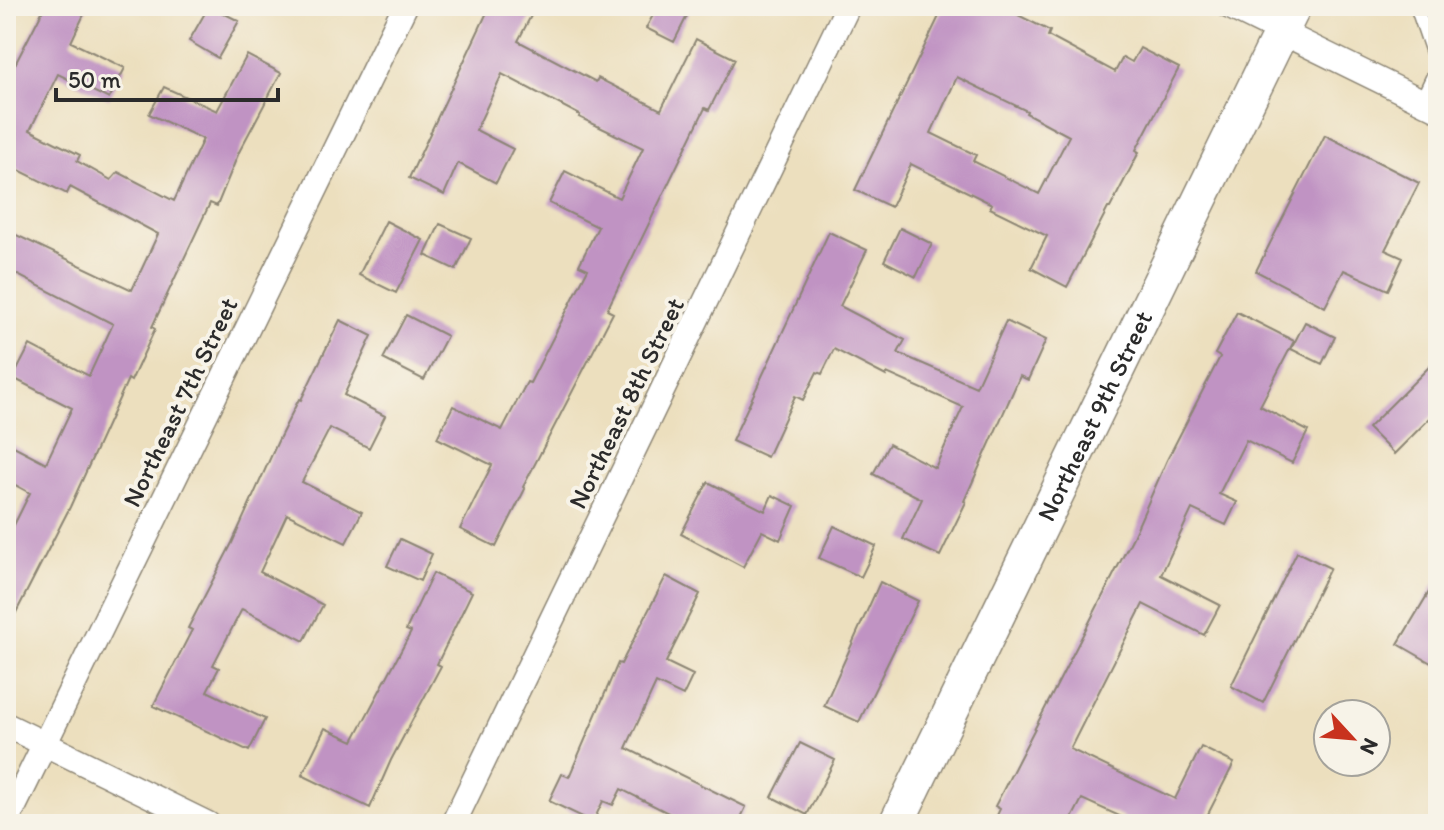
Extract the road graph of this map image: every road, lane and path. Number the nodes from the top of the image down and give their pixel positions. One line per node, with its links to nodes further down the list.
1 (405, 6): 8 (street, Northeast 7th Street)
2 (848, 6): 11 (street, Northeast 8th Street)
3 (1228, 6): 5 (street)
4 (1416, 6): 6 (lane)
5 (1287, 19): 6 (street); 12 (street, Northeast 9th Street)
6 (1429, 105)
7 (6, 725): 8 (street)
8 (45, 744): 9 (street, Northeast 7th Street); 10 (street)
9 (6, 823)
10 (208, 824)
11 (453, 824)
12 (896, 824)

